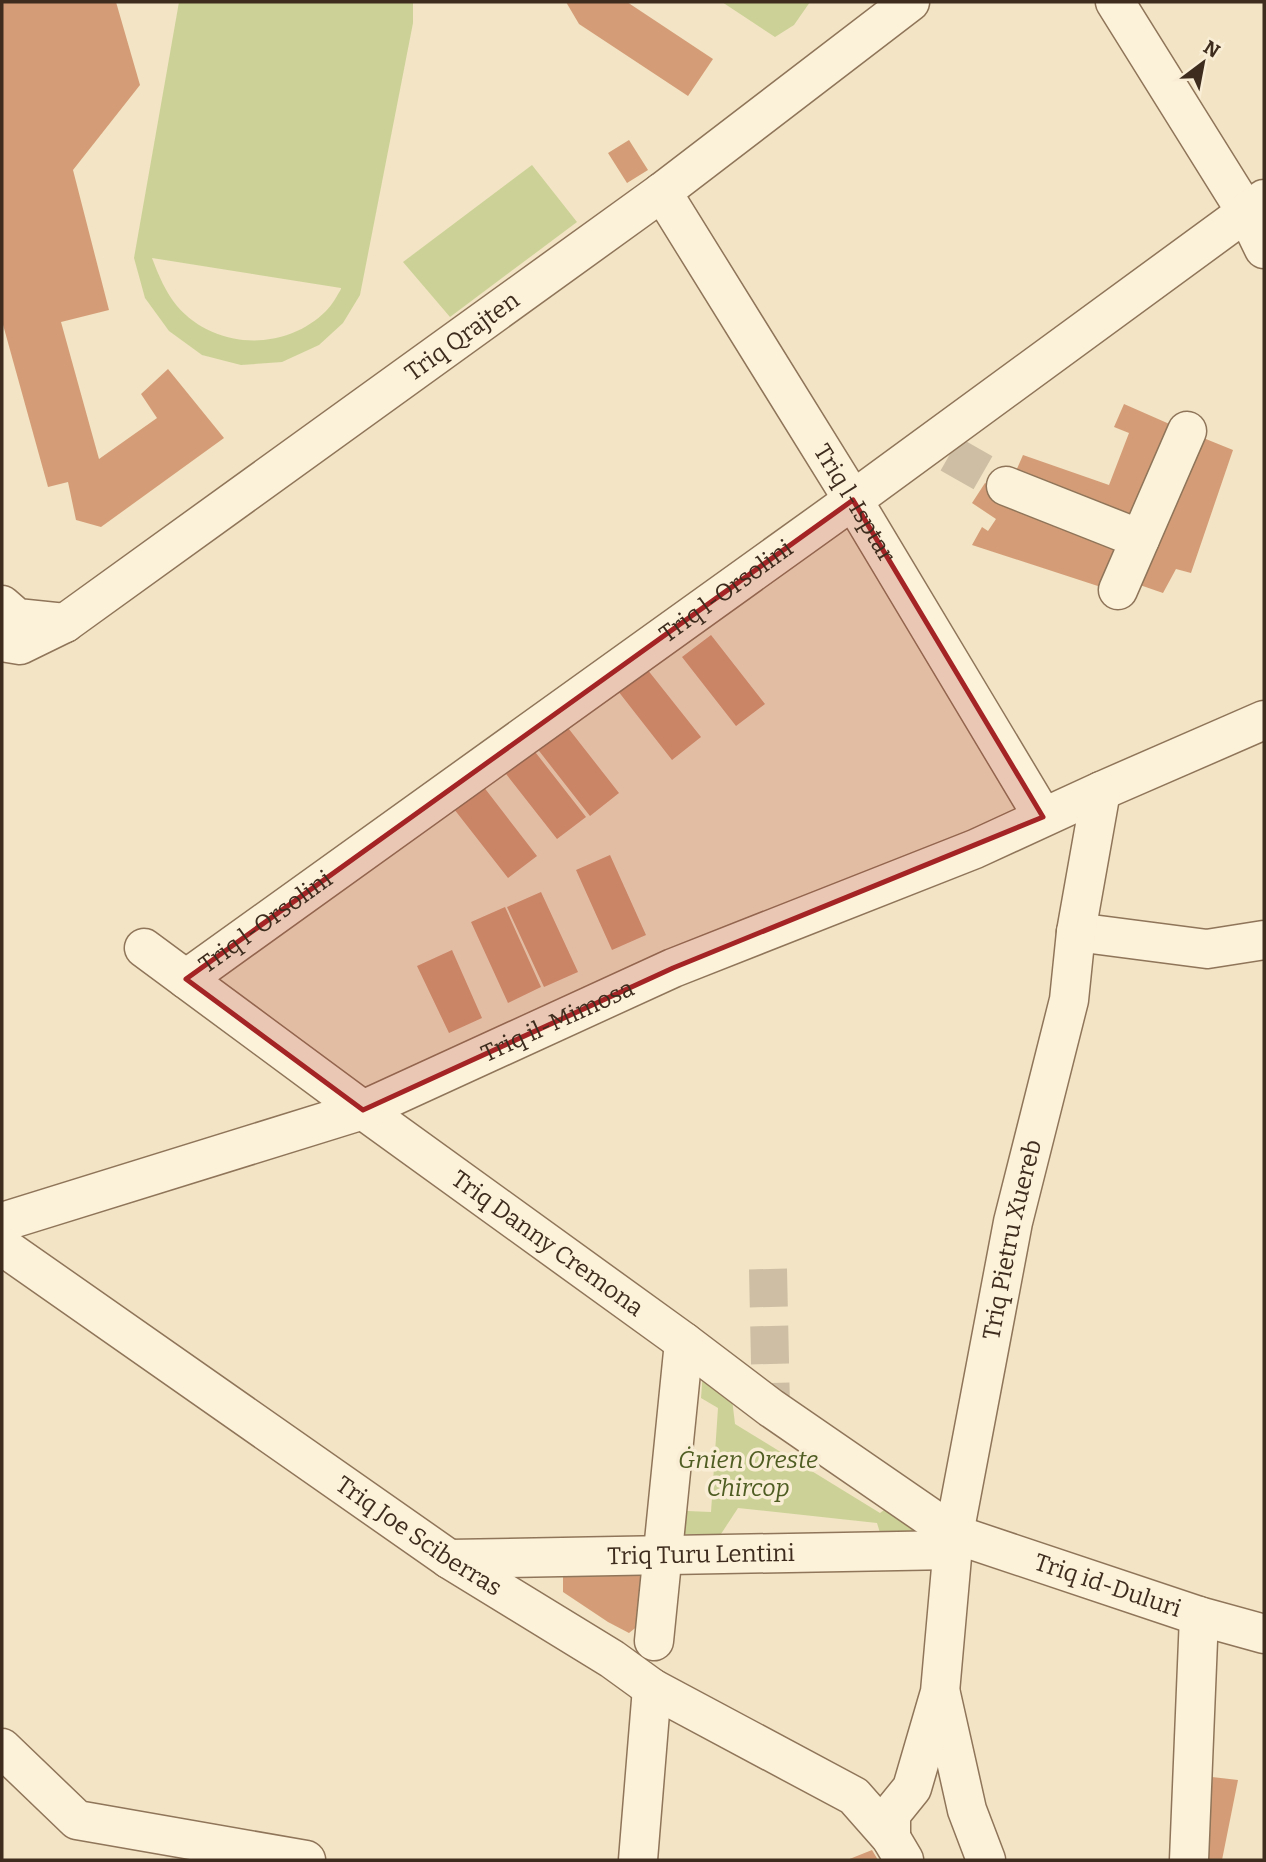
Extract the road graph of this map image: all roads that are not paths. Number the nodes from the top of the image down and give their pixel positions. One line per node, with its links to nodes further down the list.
1 (910, 2): 3 (street, Triq Qrajten)
2 (1115, 2): 4 (street)
3 (662, 192): 8 (street, Triq l-Isptar); 12 (street, Triq Qrajten)
4 (1255, 206): 5 (street); 8 (street, Triq l-Orsolini)
5 (1264, 250)
6 (1187, 431): 9 (street)
7 (1006, 486): 9 (street)
8 (853, 500): 16 (street, Triq l-Isptar); 20 (street, Triq l-Orsolini)
9 (1140, 539): 10 (street)
10 (1118, 590)
11 (2, 605): 12 (street)
12 (65, 623): 13 (street, Triq Qrajten)
13 (2, 642)
14 (1264, 720): 15 (street, Triq il-Mimosa)
15 (1101, 791): 16 (street, Triq il-Mimosa); 17 (street, Triq Pietru Xuereb)
16 (1043, 817): 21 (street, Triq il-Mimosa)
17 (1076, 932): 18 (street); 25 (street, Triq Pietru Xuereb)
18 (1264, 940)
19 (144, 948): 20 (street, Triq Danny Cremona)
20 (186, 979): 21 (street, Triq Danny Cremona)
21 (363, 1110): 22 (street, Triq il-Mimosa); 24 (street, Triq Danny Cremona)
22 (2, 1222)
23 (2, 1246): 27 (street, Triq Joe Sciberras)
24 (684, 1342): 25 (street, Triq Danny Cremona); 26 (street)
25 (953, 1542): 26 (street, Triq Turu Lentini); 28 (street, Triq id-Duluri); 32 (street, Triq Pietru Xuereb)
26 (663, 1555): 27 (street, Triq Turu Lentini); 30 (street)
27 (449, 1559): 31 (street, Triq Joe Sciberras)
28 (1199, 1616): 29 (street, Triq id-Duluri); 41 (street)
29 (1261, 1625)
30 (654, 1641)
31 (652, 1688): 35 (street, Triq Joe Sciberras); 39 (street)
32 (940, 1692): 34 (street, Triq Pietru Xuereb); 36 (street, Triq Pietru Xuereb)
33 (2, 1748): 38 (street)
34 (912, 1788): 35 (street); 36 (street); 37 (street, Triq Joe Sciberras)
35 (854, 1796): 37 (street, Triq Joe Sciberras)
36 (967, 1810): 40 (street)
37 (898, 1849)
38 (306, 1860)
39 (638, 1860)
40 (986, 1860)
41 (1189, 1860)

